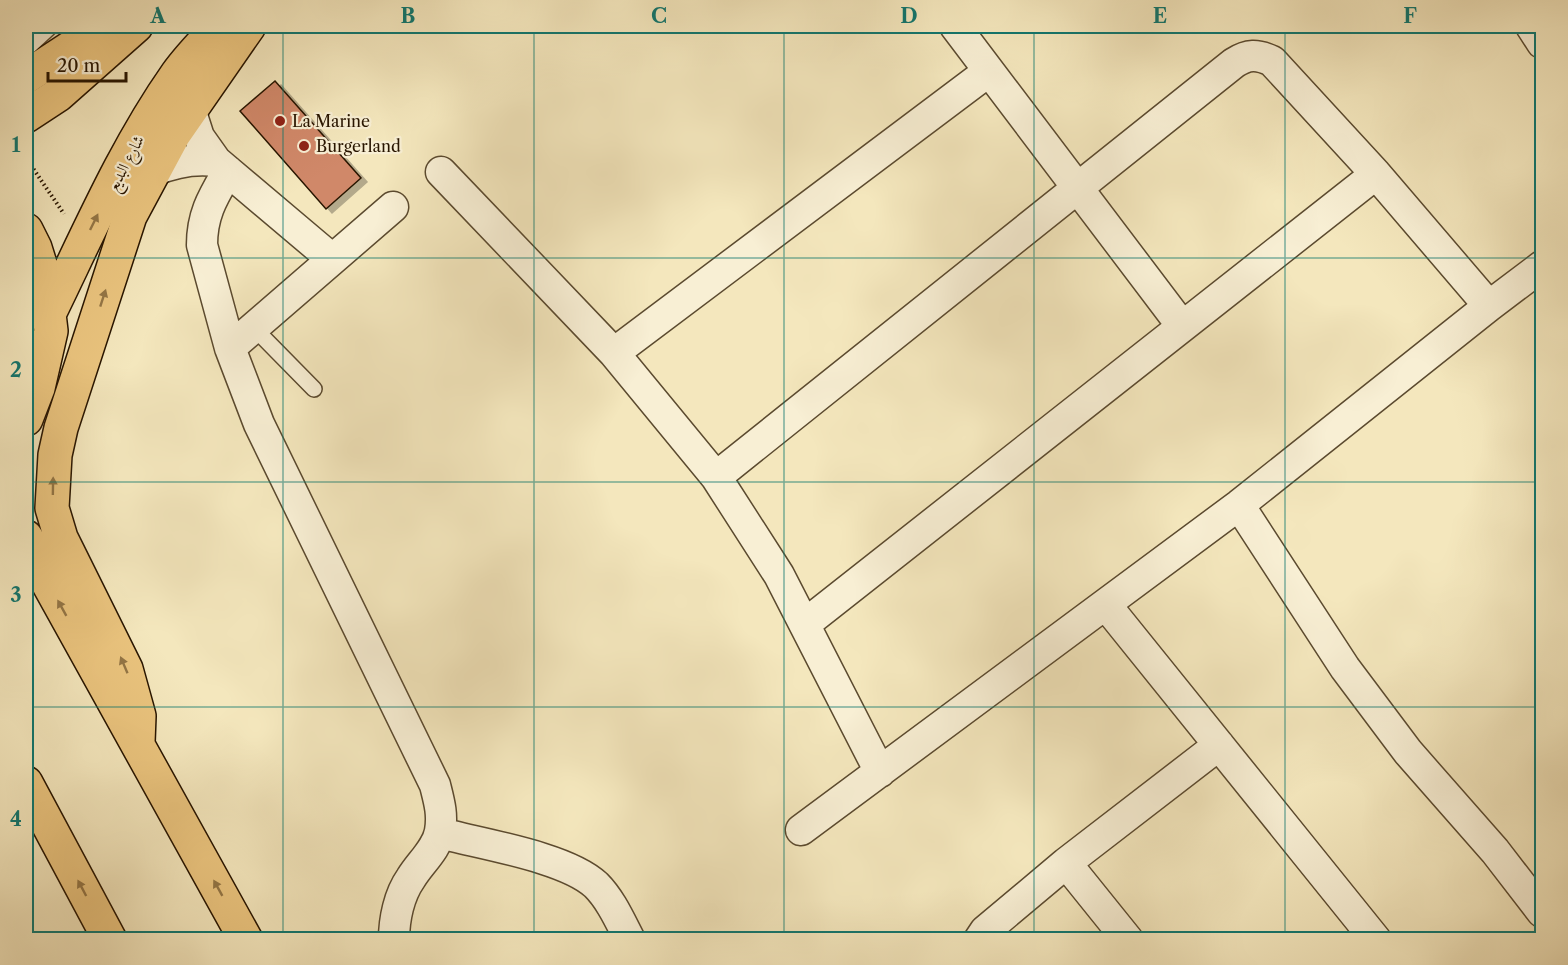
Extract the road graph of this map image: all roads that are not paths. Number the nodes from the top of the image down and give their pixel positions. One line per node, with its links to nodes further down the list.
1 (51, 26): 9 (lane)
2 (109, 26): 11 (main road)
3 (136, 26): 13 (main road)
4 (219, 26): 24 (main road, شارع البديع, one-way to 4)
5 (249, 26): 12 (main road)
6 (955, 26): 10 (street)
7 (1531, 26): 8 (street)
8 (1542, 43)
9 (26, 50)
10 (989, 70): 18 (street); 28 (street)
11 (26, 77)
12 (190, 109): 14 (street); 15 (main road)
13 (26, 116)
14 (222, 166): 15 (street); 21 (street); 27 (street)
15 (153, 171): 36 (main road, one-way to 15)
16 (441, 172): 28 (street)
17 (1376, 174): 18 (street); 23 (street); 25 (street)
18 (1078, 188): 25 (street); 31 (street)
19 (393, 207): 21 (street)
20 (26, 230): 24 (main road)
21 (332, 259): 26 (street)
22 (1542, 266): 23 (street)
23 (1489, 306): 32 (street)
24 (50, 312): 30 (main road)
25 (1182, 326): 35 (street)
26 (253, 327): 27 (street); 29 (lane)
27 (230, 348): 41 (street)
28 (614, 353): 31 (street)
29 (314, 389)
30 (26, 419)
31 (716, 477): 35 (street)
32 (1239, 505): 34 (street); 43 (street)
33 (26, 537): 36 (main road, one-way to 33)
34 (1106, 604): 37 (street); 38 (street)
35 (806, 624): 38 (street)
36 (138, 742): 45 (main road, one-way to 36)
37 (1219, 745): 42 (street); 50 (street)
38 (880, 772): 40 (street)
39 (26, 783): 44 (main road, one-way to 39)
40 (801, 830)
41 (440, 833): 46 (street); 47 (street)
42 (1066, 863): 48 (street); 49 (street)
43 (1542, 912)
44 (110, 939)
45 (246, 939)
46 (394, 939)
47 (630, 939)
48 (978, 939)
49 (1128, 939)
50 (1376, 939)

